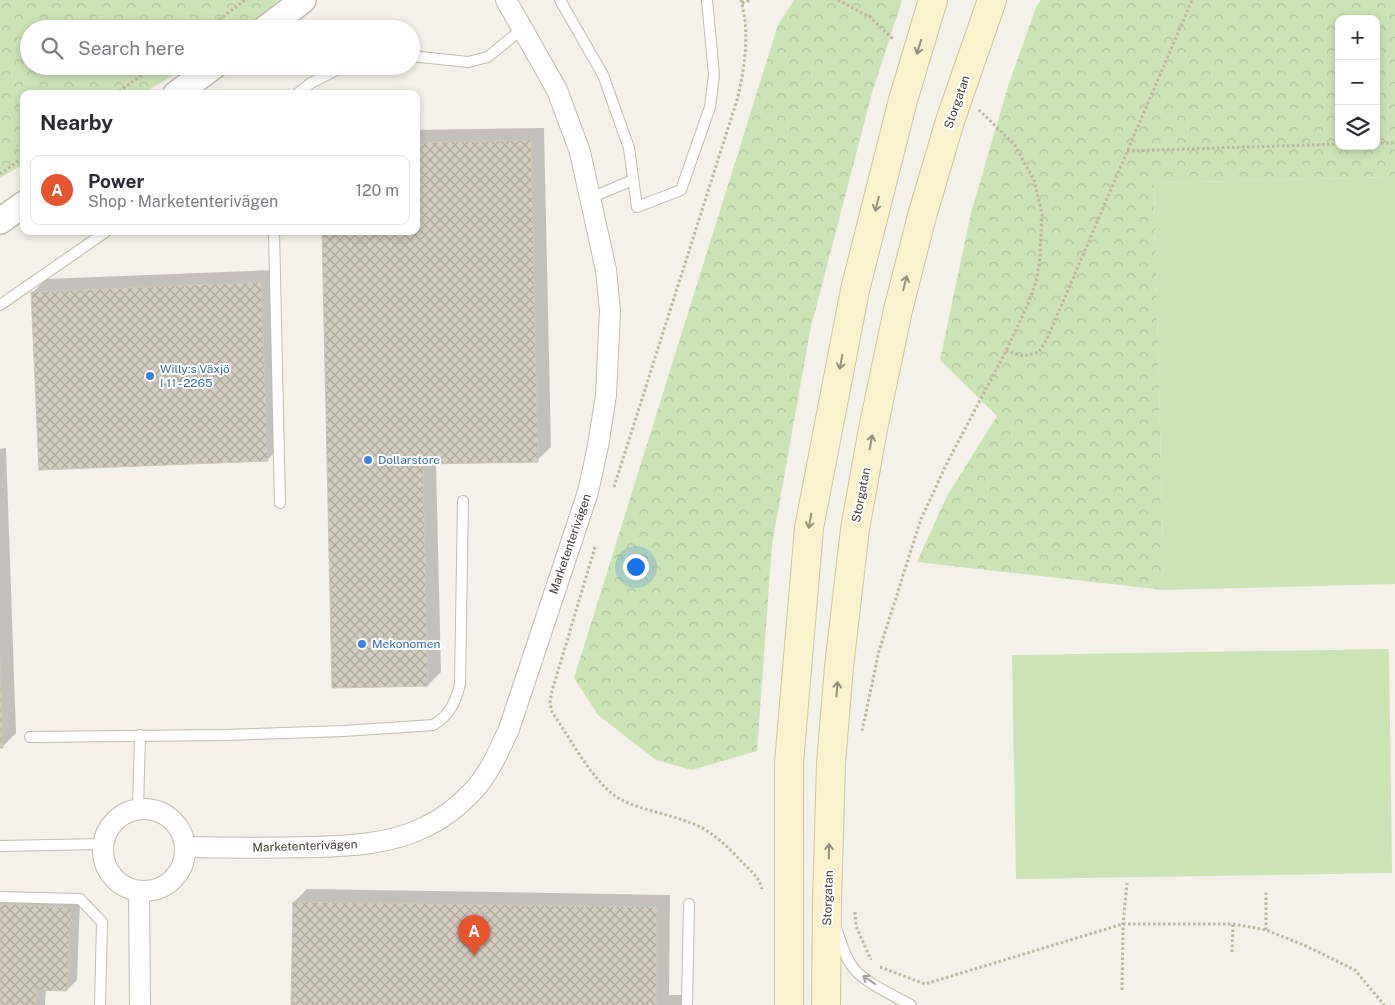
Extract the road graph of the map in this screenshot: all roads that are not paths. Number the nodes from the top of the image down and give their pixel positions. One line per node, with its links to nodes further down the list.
1 (303, 0): 7 (street)
2 (506, 0): 8 (street, Marketenterivägen)
3 (560, 0): 14 (lane)
4 (707, 0): 14 (lane)
5 (933, 0): 36 (main road, one-way to 36)
6 (992, 0): 31 (main road, Storgatan, one-way to 6)
7 (277, 20)
8 (523, 28): 9 (lane); 15 (street, Marketenterivägen)
9 (420, 57)
10 (202, 75): 12 (street)
11 (327, 75): 13 (lane)
12 (181, 90)
13 (302, 90)
14 (633, 180): 15 (lane)
15 (590, 198): 28 (street, Marketenterivägen)
16 (20, 207): 17 (street)
17 (0, 221)
18 (100, 235): 20 (lane)
19 (274, 235): 22 (lane)
20 (0, 305)
21 (463, 501): 23 (lane)
22 (280, 503)
23 (140, 735): 24 (lane); 25 (lane)
24 (30, 737)
25 (138, 809): 26 (street); 28 (street)
26 (103, 844): 27 (lane); 29 (street)
27 (0, 846)
28 (185, 847): 29 (street)
29 (139, 890): 34 (street)
30 (0, 897): 33 (lane)
31 (827, 902): 37 (main road, Storgatan); 38 (lane, one-way to 31)
32 (689, 904): 35 (lane)
33 (100, 1005)
34 (140, 1005)
35 (688, 1005)
36 (789, 1005)
37 (826, 1005)
38 (910, 1005)

